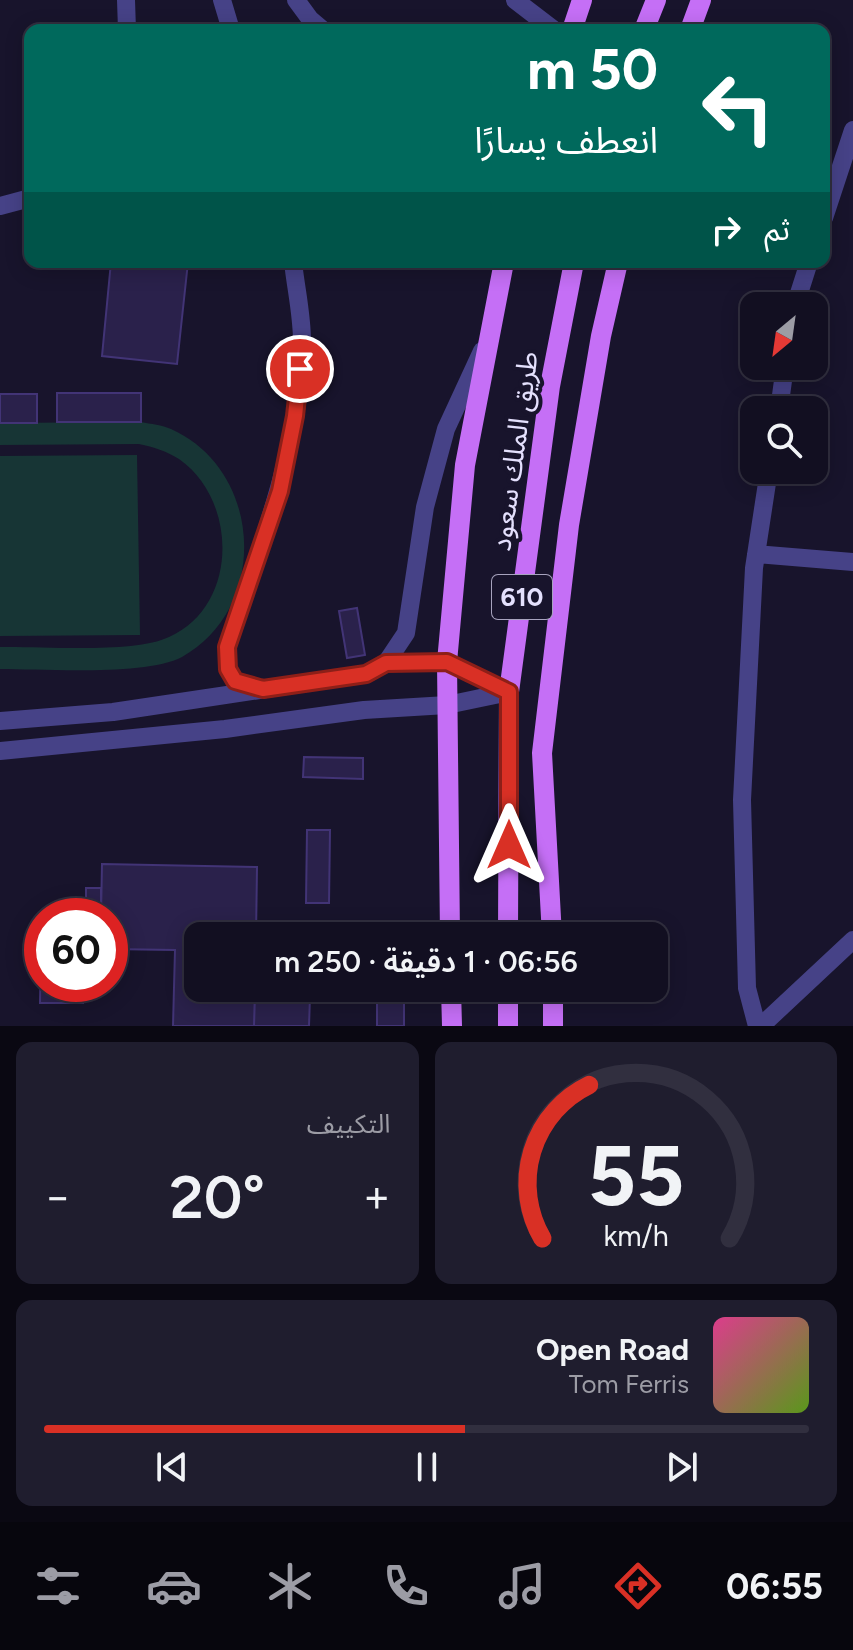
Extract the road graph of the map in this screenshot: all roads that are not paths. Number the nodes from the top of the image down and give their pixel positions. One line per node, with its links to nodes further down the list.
1 (126, 0): 8 (street)
2 (222, 0): 9 (street)
3 (296, 0): 10 (street)
4 (515, 0): 11 (street)
5 (582, 0): 12 (main road)
6 (656, 0): 13 (main road)
7 (701, 0): 14 (main road)
8 (127, 24)
9 (229, 24)
10 (316, 24)
11 (546, 24)
12 (574, 24)
13 (646, 24)
14 (692, 24)
15 (853, 130): 17 (street)
16 (24, 200): 18 (street)
17 (830, 200)
18 (0, 206)
19 (294, 268): 31 (street)
20 (503, 268): 25 (main road, طريق الملك سعود / 610)
21 (573, 268): 32 (main road, طريق الملك سعود / 610)
22 (617, 268): 38 (main road)
23 (807, 268): 24 (street)
24 (799, 292)
25 (489, 337): 29 (main road, طريق الملك سعود / 610); 30 (street)
26 (767, 484): 27 (street)
27 (756, 554): 28 (street); 46 (street)
28 (853, 562)
29 (447, 662): 30 (street); 32 (street); 33 (main road, طريق الملك سعود / 610)
30 (386, 663): 31 (street)
31 (263, 689): 34 (street)
32 (509, 692): 33 (street); 37 (main road, طريق الملك سعود / 610)
33 (447, 705): 35 (street); 36 (main road, طريق الملك سعود / 610)
34 (0, 721)
35 (0, 751)
36 (450, 922)
37 (508, 922)
38 (551, 922)
39 (853, 940): 46 (street)
40 (451, 1002): 43 (main road)
41 (508, 1002): 44 (main road)
42 (553, 1002): 45 (main road)
43 (452, 1026)
44 (508, 1026)
45 (553, 1026)
46 (759, 1026)

